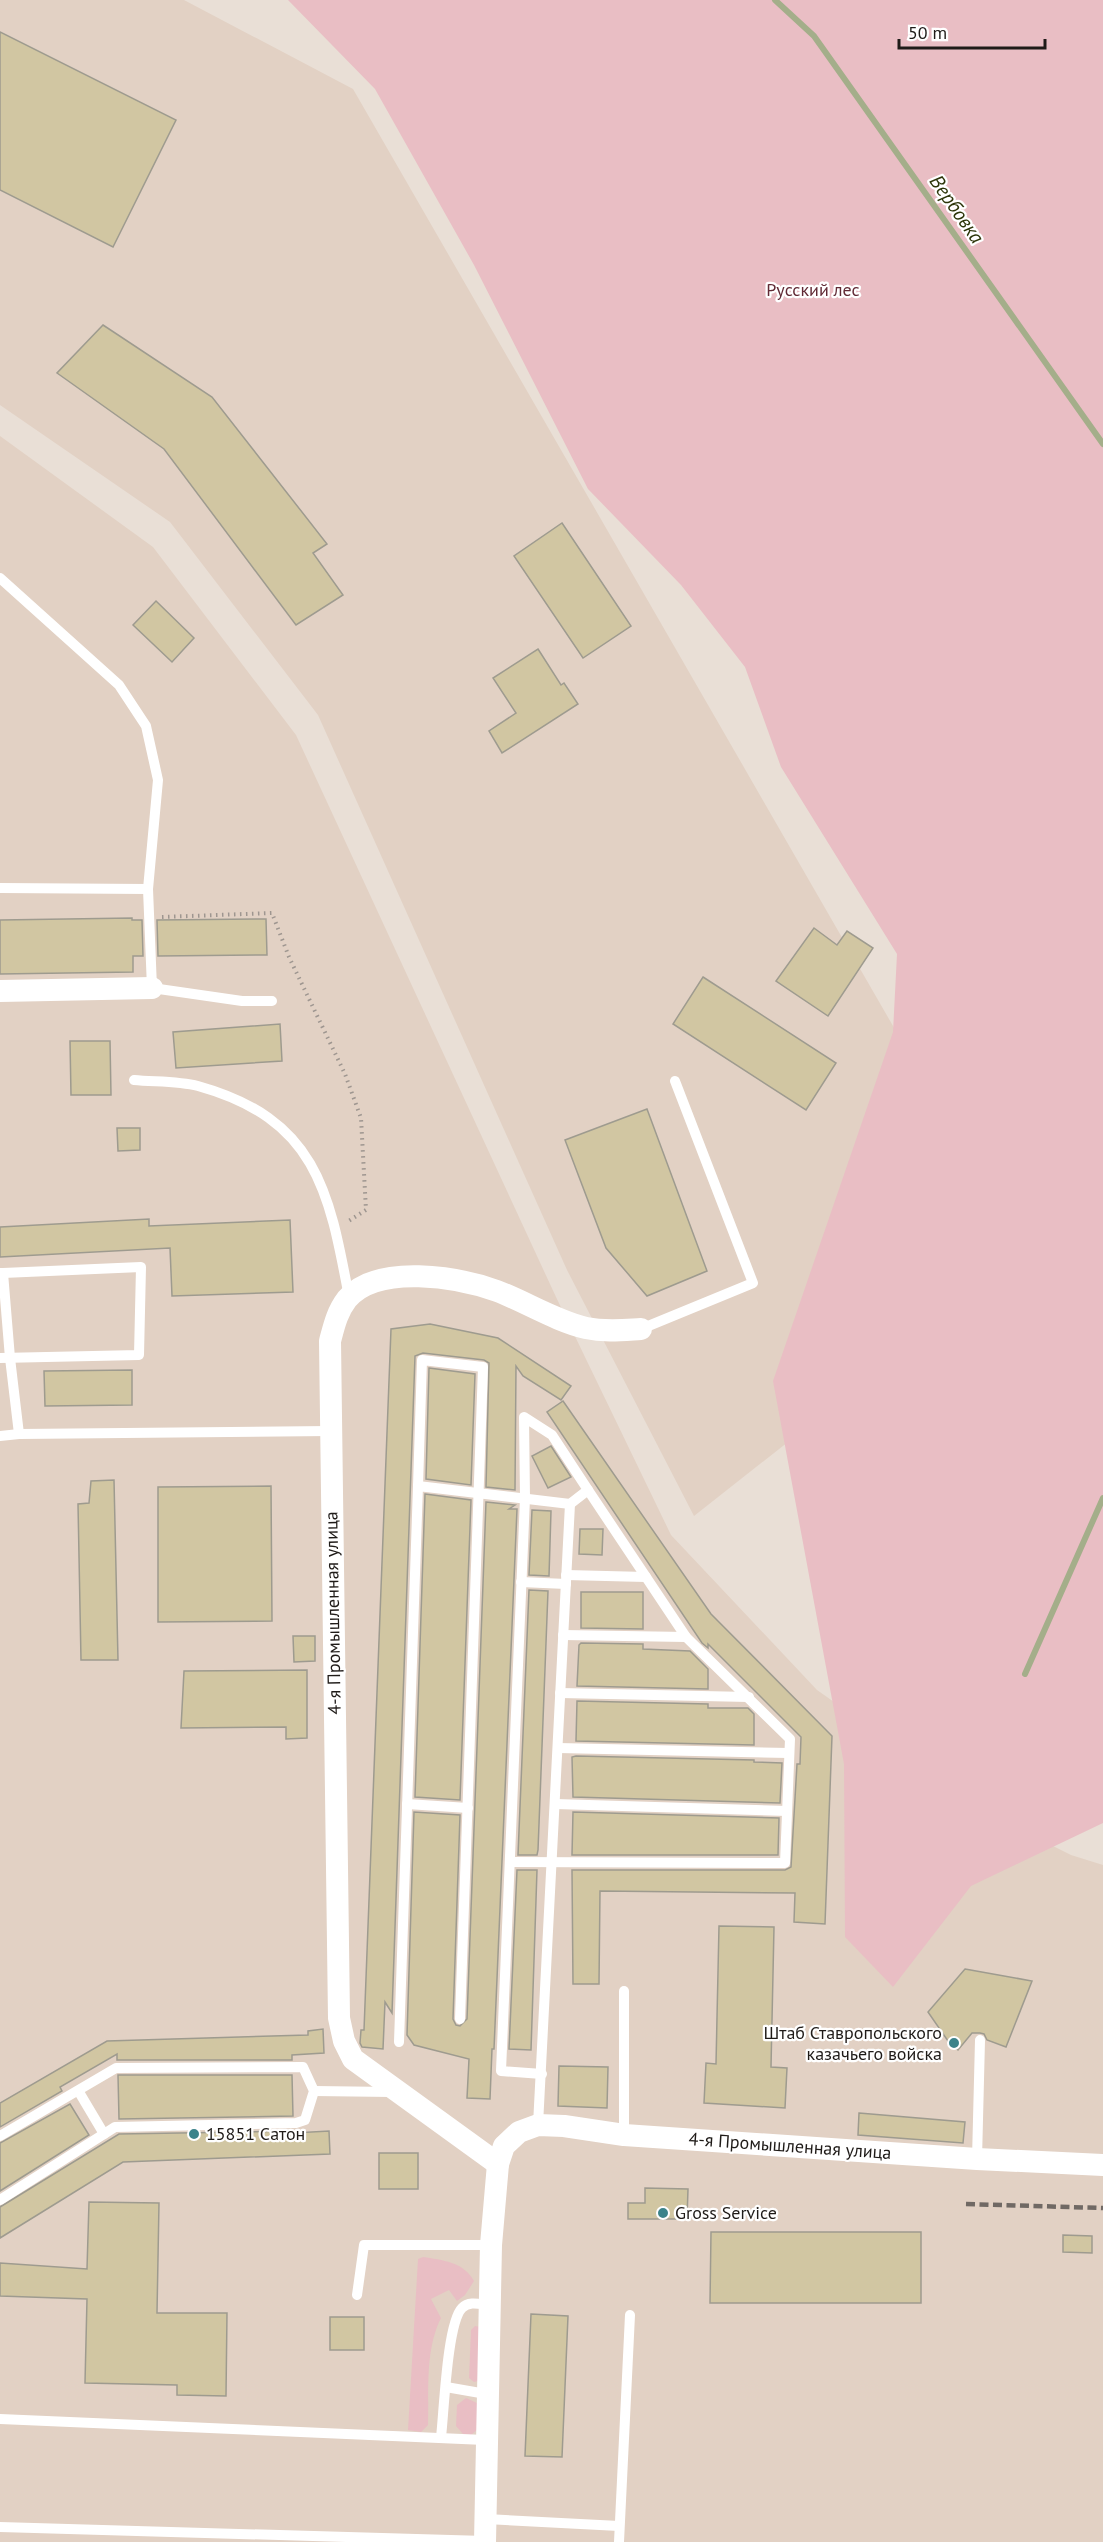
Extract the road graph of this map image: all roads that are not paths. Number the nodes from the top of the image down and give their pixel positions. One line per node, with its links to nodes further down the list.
1 (0, 578): 3 (lane)
2 (0, 888): 3 (lane)
3 (148, 889): 4 (lane)
4 (152, 988): 5 (street); 6 (lane)
5 (0, 991)
6 (272, 1001)
7 (134, 1080): 10 (lane)
8 (675, 1081): 11 (lane)
9 (2, 1273): 12 (lane); 12 (lane)
10 (349, 1297): 11 (street); 13 (street, 4-я Промышленная улица)
11 (641, 1329)
12 (5, 1358): 14 (lane)
13 (330, 1431): 14 (lane); 43 (street, 4-я Промышленная улица)
14 (19, 1434): 15 (lane)
15 (0, 1436)
16 (418, 1486): 18 (lane); 18 (lane); 30 (lane)
17 (588, 1490): 19 (lane); 20 (lane); 21 (lane)
18 (479, 1493): 19 (lane); 32 (lane)
19 (525, 1498): 20 (lane); 23 (lane)
20 (570, 1504): 22 (lane)
21 (646, 1576): 22 (lane); 25 (lane)
22 (566, 1579): 23 (lane); 24 (lane)
23 (521, 1582): 34 (lane)
24 (563, 1635): 25 (lane); 26 (lane)
25 (686, 1637): 27 (lane)
26 (560, 1693): 27 (lane); 28 (lane)
27 (749, 1697): 29 (lane)
28 (558, 1748): 29 (lane); 31 (lane)
29 (789, 1752): 33 (lane)
30 (407, 1804): 32 (lane); 39 (lane)
31 (555, 1804): 33 (lane); 35 (lane)
32 (468, 1808): 37 (lane)
33 (787, 1811): 35 (lane)
34 (510, 1862): 35 (lane); 40 (lane)
35 (552, 1862): 40 (lane)
36 (624, 1991): 46 (lane)
37 (460, 2019)
38 (980, 2040): 48 (lane)
39 (399, 2042)
40 (542, 2074): 44 (lane)
41 (314, 2091): 42 (lane); 43 (lane); 45 (lane)
42 (79, 2092): 45 (lane); 47 (lane)
43 (398, 2092): 49 (street, 4-я Промышленная улица)
44 (538, 2125): 46 (street, 4-я Промышленная улица); 49 (street)
45 (104, 2134): 51 (lane)
46 (624, 2135): 48 (street, 4-я Промышленная улица)
47 (0, 2136)
48 (977, 2159): 50 (street, 4-я Промышленная улица)
49 (498, 2164): 52 (street)
50 (1103, 2165)
51 (0, 2200)
52 (491, 2245): 53 (lane); 54 (street)
53 (357, 2295)
54 (488, 2305): 56 (lane); 57 (street)
55 (630, 2315): 61 (lane)
56 (446, 2387): 57 (lane); 59 (lane)
57 (486, 2394): 60 (street)
58 (0, 2419): 59 (lane)
59 (441, 2437): 60 (lane)
60 (485, 2440): 63 (street)
61 (619, 2526): 63 (lane); 64 (lane)
62 (0, 2527): 63 (lane)
63 (486, 2534)
64 (619, 2542)

